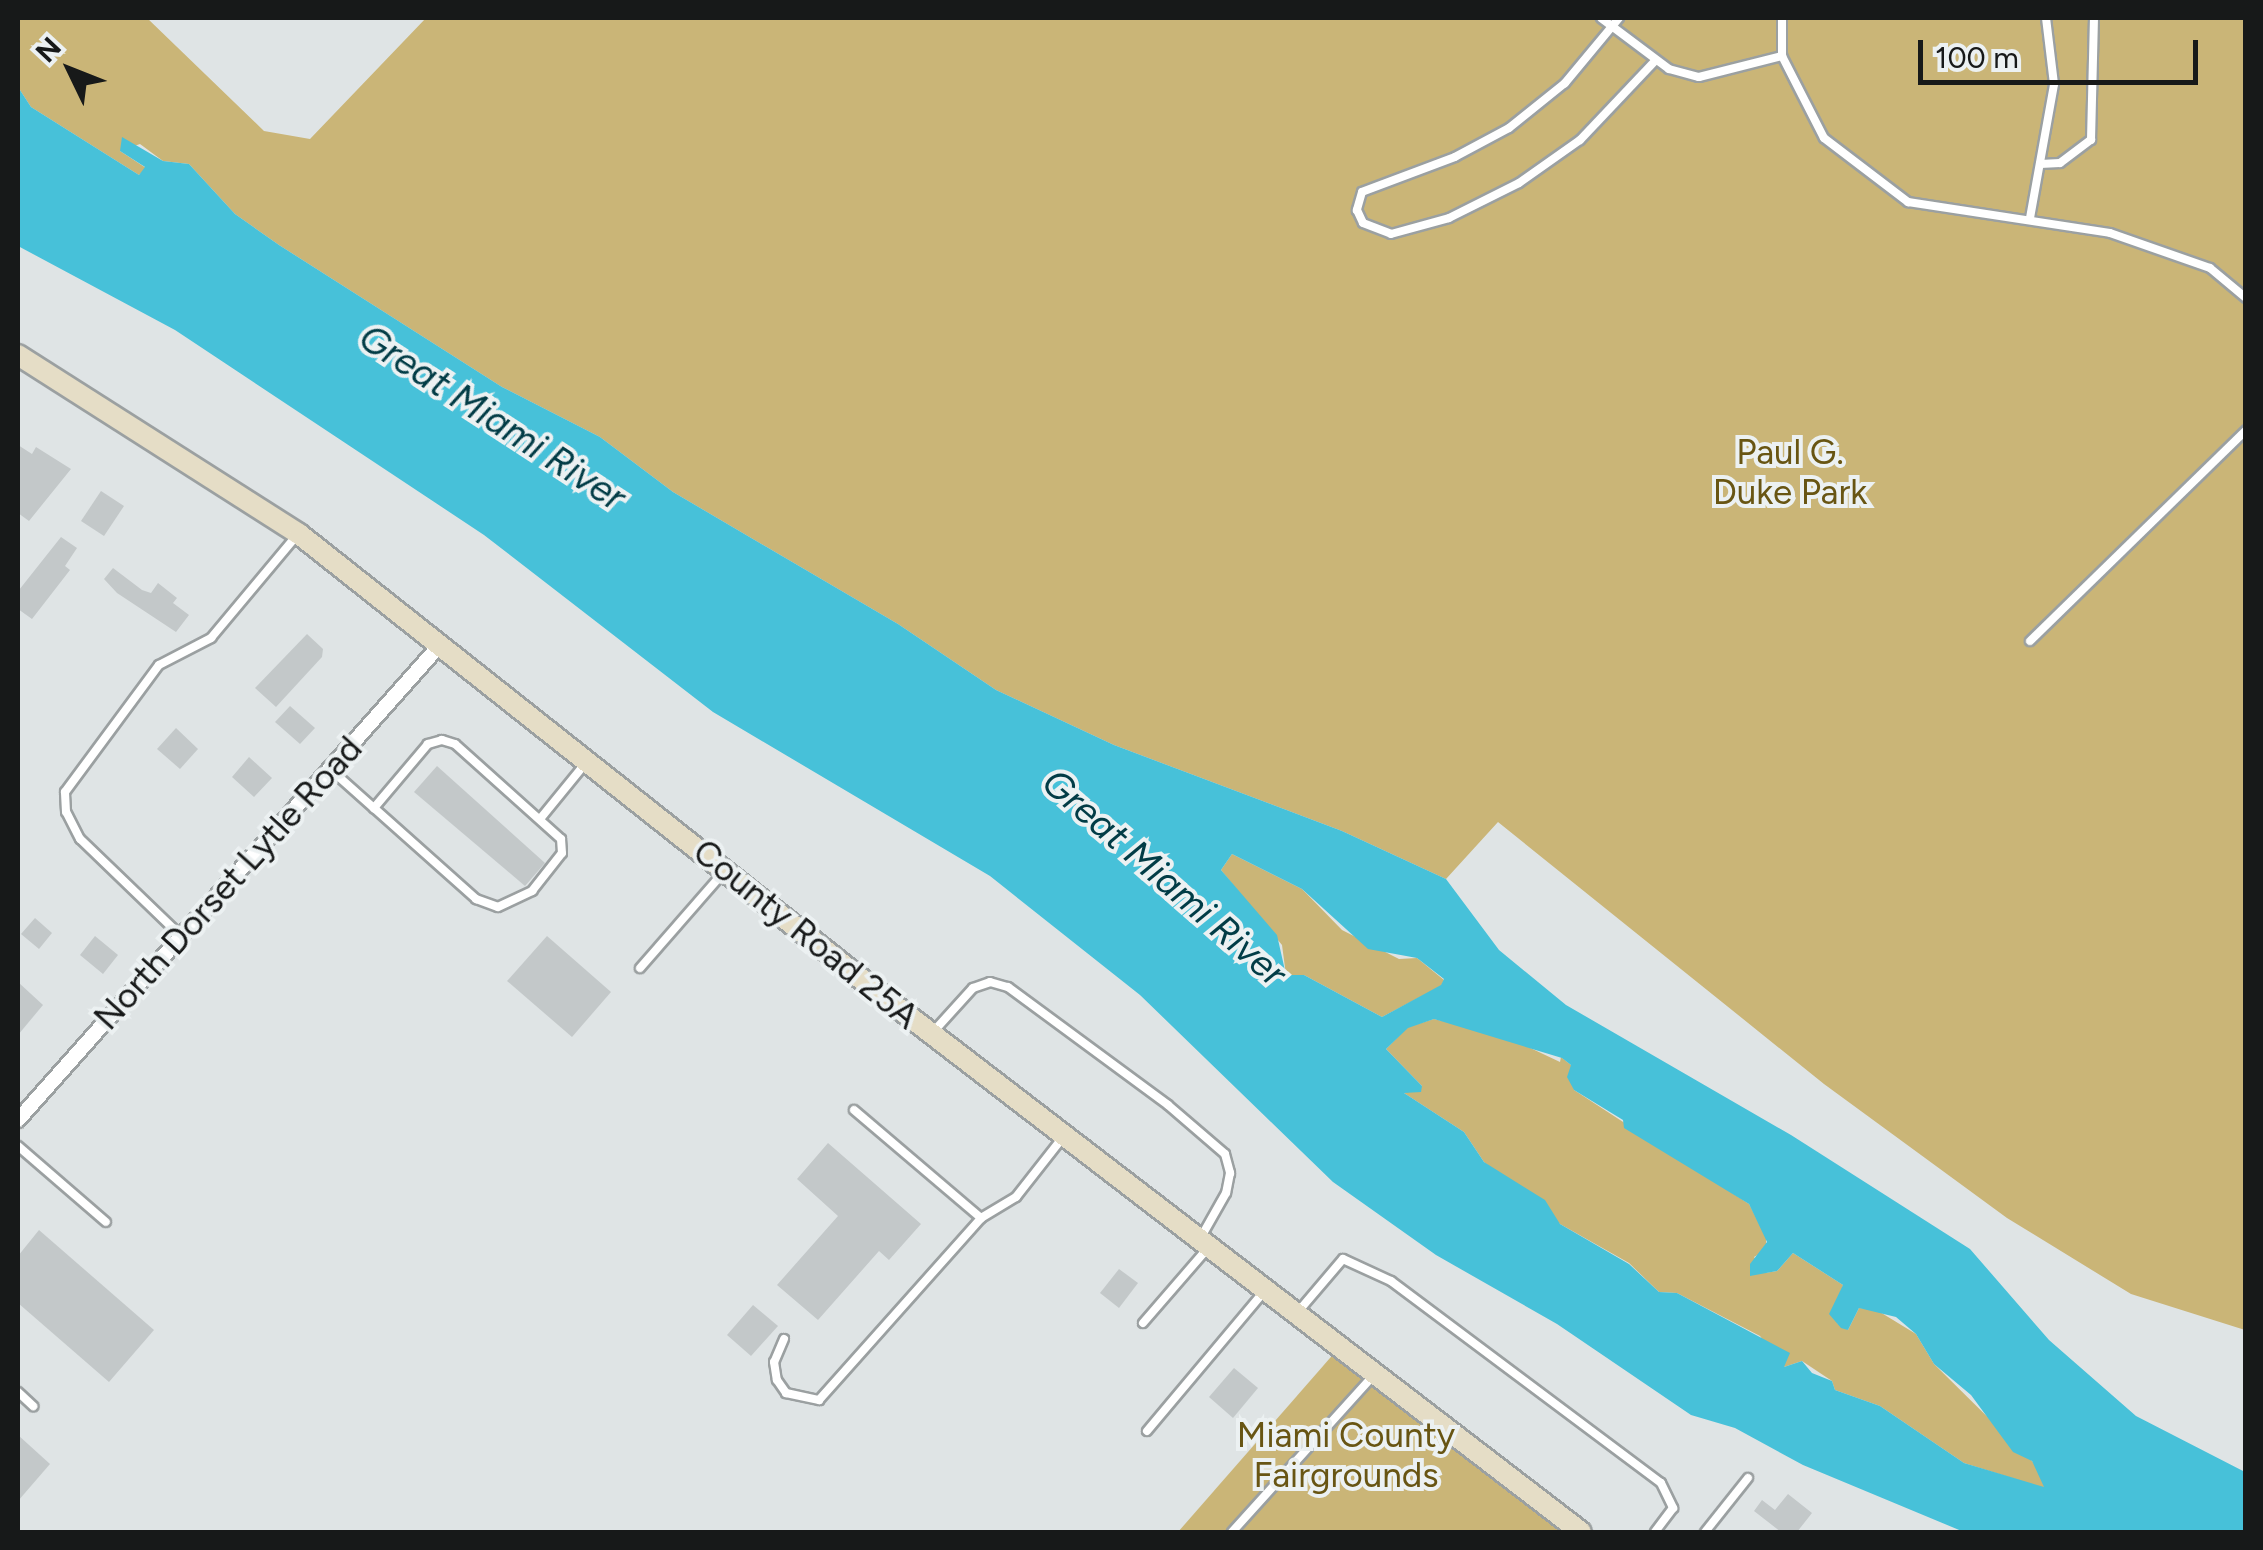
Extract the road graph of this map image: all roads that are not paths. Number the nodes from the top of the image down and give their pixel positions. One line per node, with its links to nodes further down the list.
1 (1601, 18): 6 (lane)
2 (1619, 18): 6 (lane)
3 (1782, 18): 7 (lane)
4 (2046, 18): 9 (lane)
5 (2094, 18): 9 (lane)
6 (1612, 26): 8 (lane); 8 (lane)
7 (1782, 56): 8 (lane); 10 (lane)
8 (1656, 60)
9 (2040, 164): 10 (lane)
10 (2030, 218): 11 (lane)
11 (2246, 298)
12 (18, 355): 14 (main road, County Road 25A)
13 (2246, 430): 15 (lane)
14 (298, 534): 16 (main road, County Road 25A); 22 (lane)
15 (2030, 641)
16 (439, 646): 17 (main road, County Road 25A); 18 (street, North Dorset Lytle Road)
17 (588, 760): 20 (lane); 21 (main road, County Road 25A)
18 (330, 769): 19 (lane); 22 (street, North Dorset Lytle Road)
19 (374, 808): 20 (lane); 20 (lane)
20 (540, 820)
21 (726, 870): 23 (lane); 24 (main road, County Road 25A)
22 (182, 936): 26 (street, North Dorset Lytle Road)
23 (640, 968)
24 (932, 1034): 27 (main road, County Road 25A); 31 (lane)
25 (854, 1110): 29 (lane)
26 (18, 1120)
27 (1064, 1137): 29 (lane); 31 (main road, County Road 25A)
28 (18, 1146): 30 (lane)
29 (981, 1218): 35 (lane)
30 (106, 1222)
31 (1202, 1245): 32 (main road, County Road 25A); 34 (lane)
32 (1263, 1292): 33 (main road, County Road 25A); 39 (lane)
33 (1294, 1317): 36 (main road, County Road 25A); 43 (lane)
34 (1143, 1323)
35 (784, 1339)
36 (1372, 1377): 41 (lane); 42 (main road, County Road 25A)
37 (18, 1392): 38 (lane)
38 (34, 1406)
39 (1147, 1431)
40 (1748, 1478): 44 (lane)
41 (1232, 1532)
42 (1580, 1532)
43 (1655, 1532)
44 (1706, 1532)

